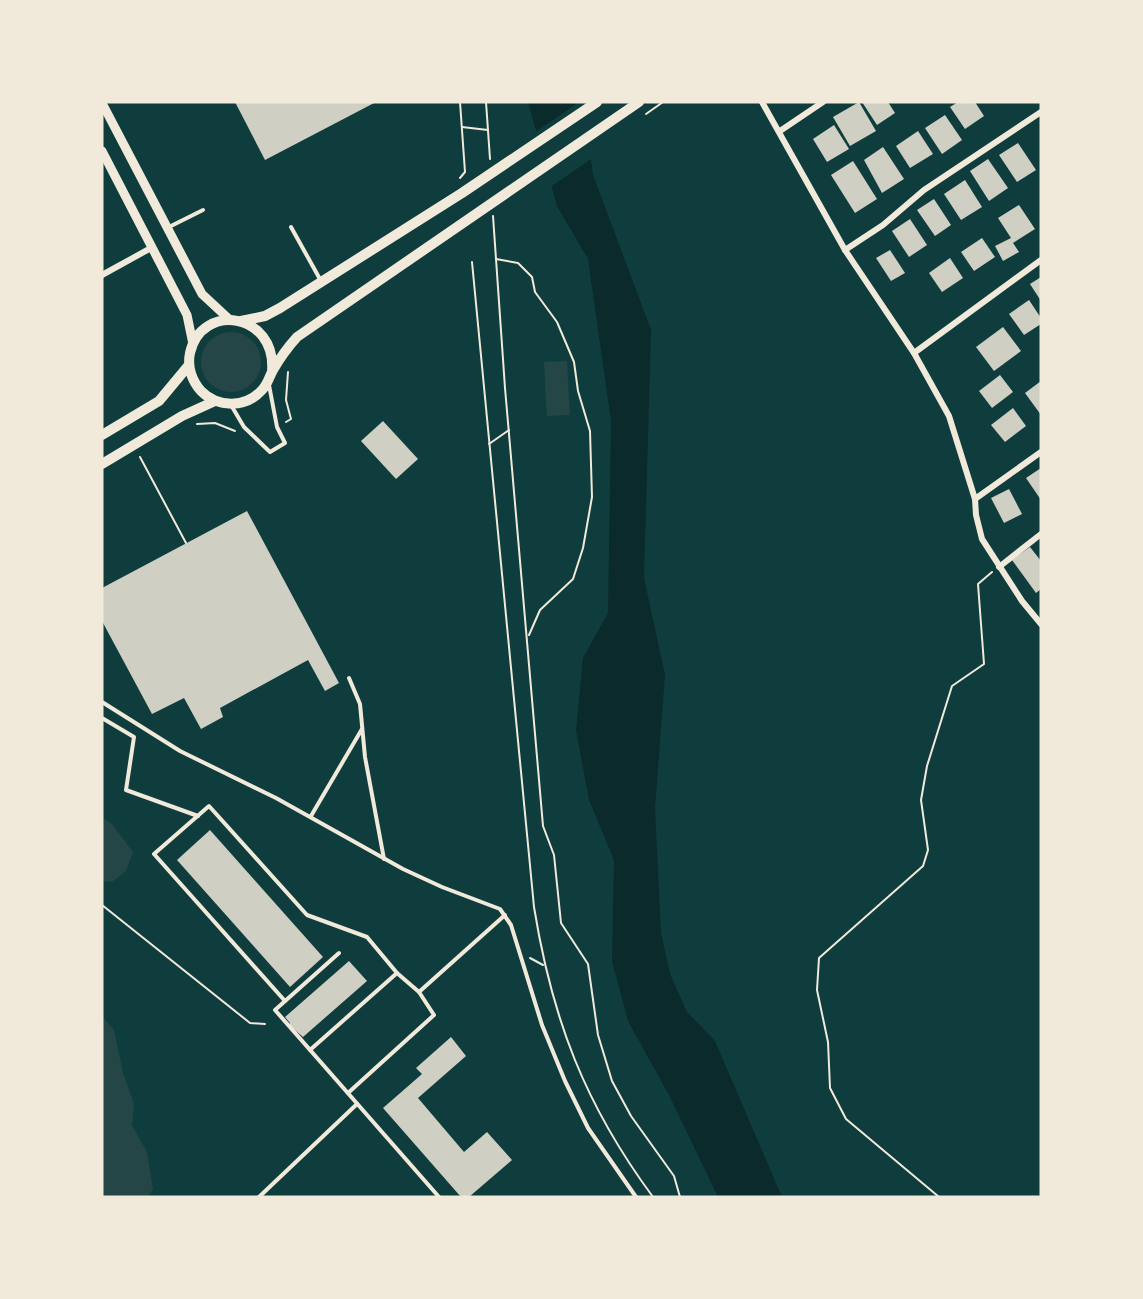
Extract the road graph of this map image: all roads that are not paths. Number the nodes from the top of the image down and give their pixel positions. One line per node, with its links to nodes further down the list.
1 (597, 102): 16 (main road)
2 (639, 102): 21 (main road)
3 (762, 102): 7 (street)
4 (823, 102): 7 (street)
5 (102, 103): 11 (street)
6 (1041, 112): 13 (street)
7 (780, 131): 13 (street)
8 (102, 151): 12 (street)
9 (203, 210): 11 (lane)
10 (291, 227): 16 (lane)
11 (167, 228): 17 (street)
12 (151, 248): 15 (street); 18 (street)
13 (845, 250): 19 (street)
14 (1041, 260): 19 (street)
15 (102, 275)
16 (322, 282): 17 (main road)
17 (236, 321): 18 (main road); 21 (main road)
18 (193, 344): 20 (main road)
19 (914, 353): 27 (street)
20 (189, 365): 22 (main road); 24 (main road)
21 (270, 377): 23 (main road); 23 (lane)
22 (215, 401): 23 (main road); 26 (main road)
23 (231, 404)
24 (102, 435)
25 (1041, 452): 27 (street)
26 (102, 464)
27 (975, 499): 29 (street)
28 (1041, 534): 29 (street)
29 (999, 567): 30 (street)
30 (1041, 624)
31 (349, 678): 34 (lane)
32 (102, 702): 36 (lane)
33 (102, 718): 35 (lane)
34 (362, 729): 36 (lane); 37 (lane)
35 (198, 816): 40 (lane); 42 (lane)
36 (311, 816): 37 (lane)
37 (384, 859): 38 (lane)
38 (506, 915): 41 (lane); 48 (lane)
39 (339, 953): 42 (lane)
40 (397, 973): 41 (lane); 43 (lane)
41 (419, 992): 44 (lane)
42 (285, 1000): 43 (lane)
43 (310, 1050): 44 (lane)
44 (348, 1093): 45 (lane)
45 (357, 1104): 46 (lane); 47 (lane)
46 (259, 1197)
47 (439, 1197)
48 (636, 1197)

